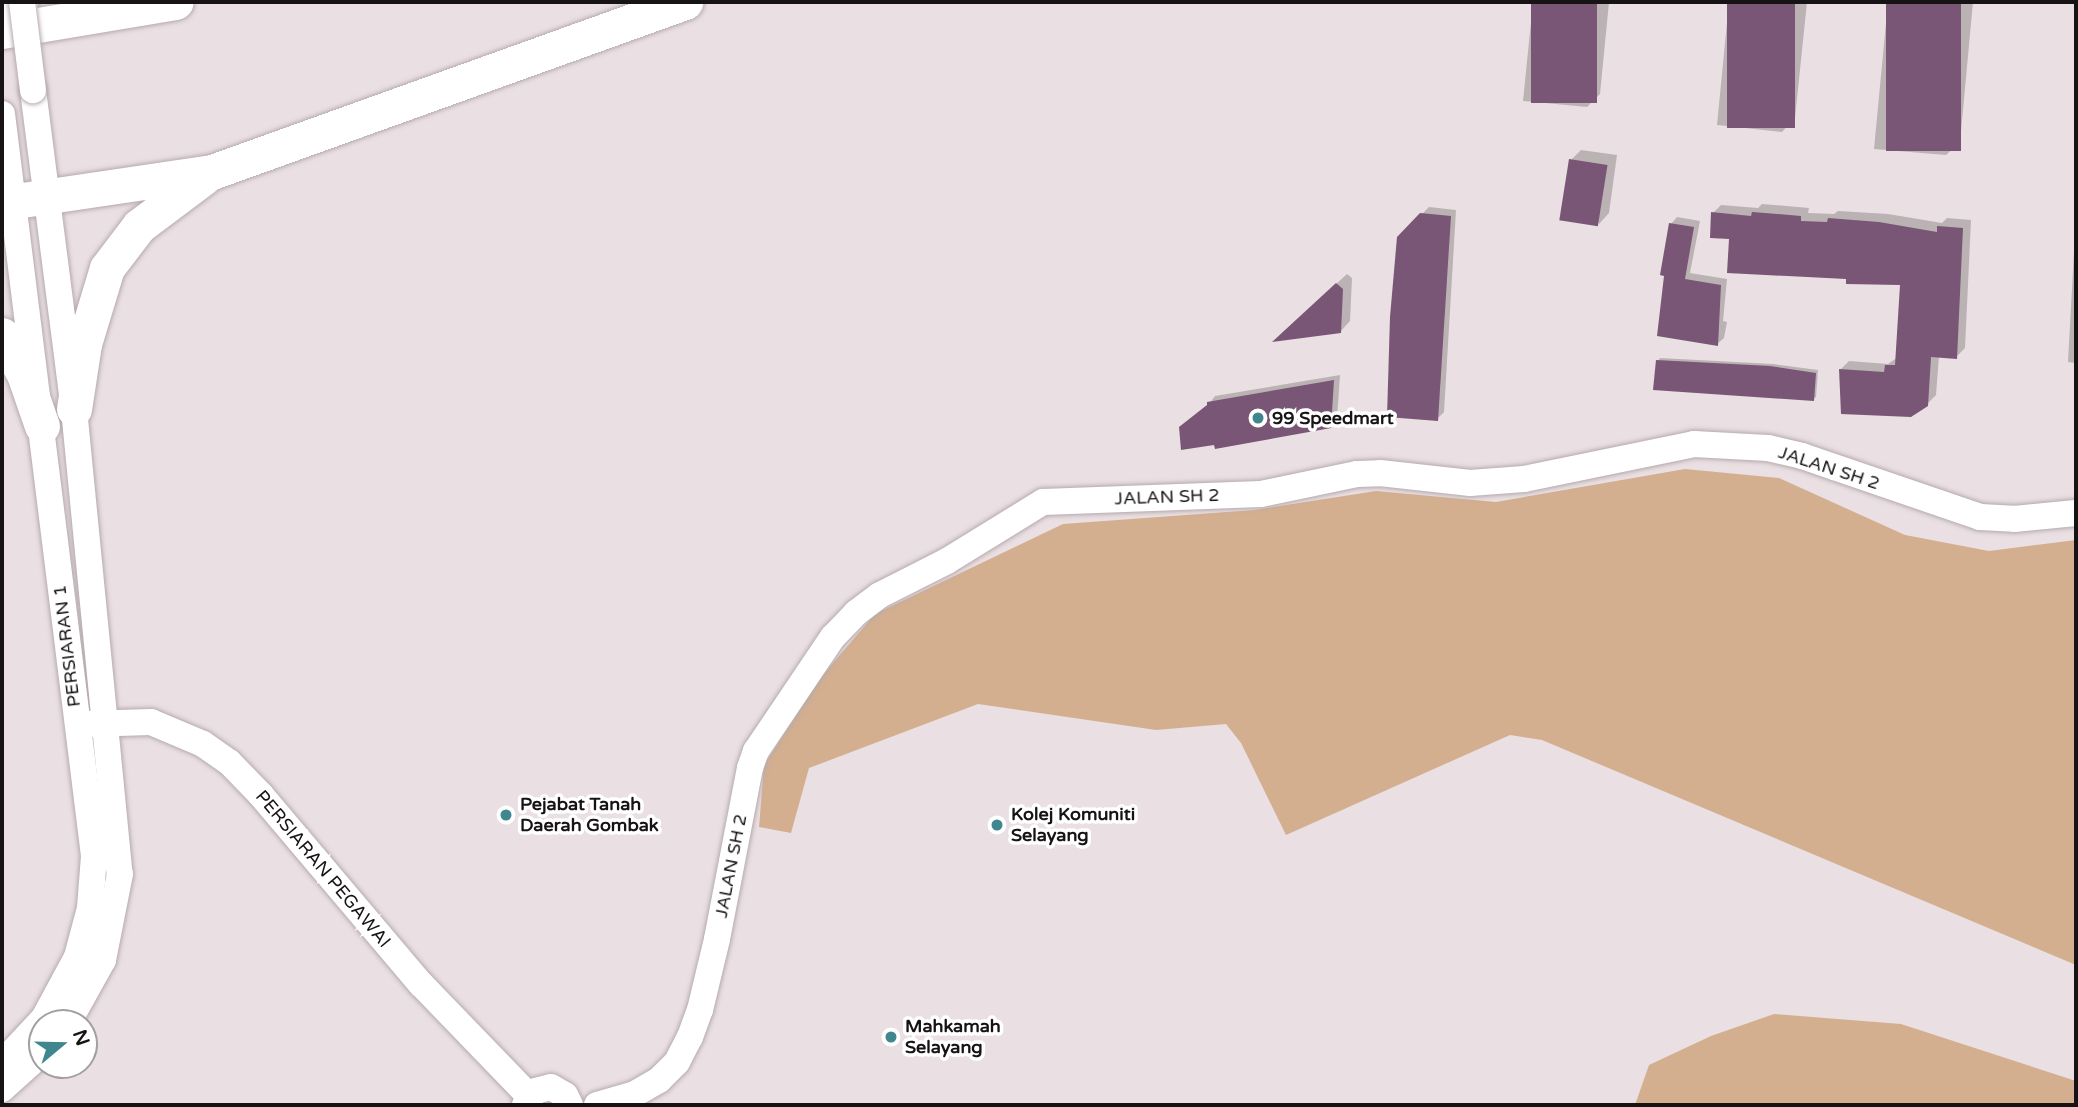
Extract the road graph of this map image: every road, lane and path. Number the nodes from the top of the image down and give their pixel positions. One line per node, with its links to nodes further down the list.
1 (21, 2): 4 (highway); 8 (street, PERSIARAN 1, bridge)
2 (176, 2): 5 (highway)
3 (685, 2): 7 (highway)
4 (2, 4)
5 (2, 31)
6 (2, 114): 9 (street, PERSIARAN 1)
7 (212, 172): 8 (highway); 11 (highway)
8 (48, 198): 9 (highway); 11 (street, PERSIARAN 1)
9 (8, 203): 12 (street, PERSIARAN 1)
10 (2, 335): 12 (highway)
11 (74, 409): 14 (street, PERSIARAN 1)
12 (41, 426): 17 (street, PERSIARAN 1)
13 (2076, 513): 24 (street, JALAN SH 2)
14 (97, 651): 15 (street, PERSIARAN 1); 16 (street)
15 (103, 722): 16 (street, PERSIARAN PEGAWAI); 17 (street, PERSIARAN PEGAWAI); 18 (street, PERSIARAN 1)
16 (151, 722): 22 (street, PERSIARAN PEGAWAI)
17 (76, 725): 19 (street, PERSIARAN 1)
18 (76, 1009)
19 (2, 1063)
20 (28, 1066): 21 (street)
21 (2, 1089)
22 (527, 1101): 23 (street)
23 (570, 1105)
24 (597, 1105)

